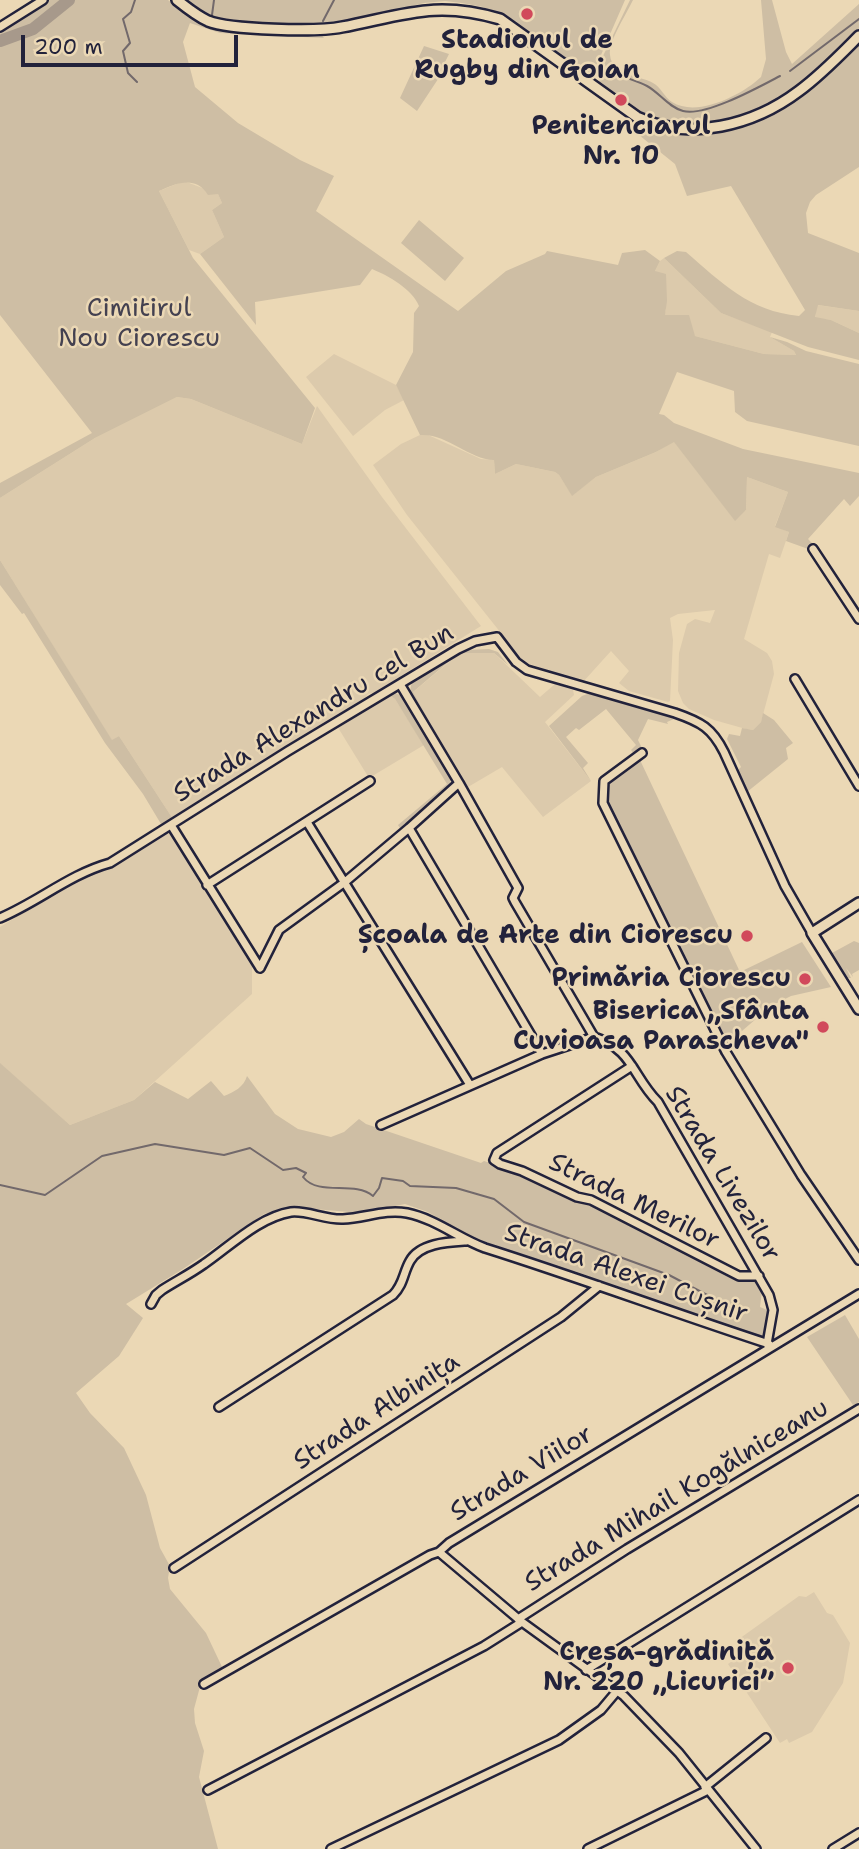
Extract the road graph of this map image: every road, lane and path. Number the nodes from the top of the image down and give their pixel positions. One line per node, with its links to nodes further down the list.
1 (43, 0): 3 (street)
2 (177, 0): 4 (street)
3 (0, 27)
4 (859, 36)
5 (813, 549): 6 (street)
6 (859, 619)
7 (795, 680): 12 (street)
8 (400, 684): 11 (street, Strada Livezilor); 14 (street, Strada Alexandru cel Bun); 20 (street, Strada Alexandru cel Bun)
9 (642, 753): 28 (street)
10 (370, 781): 13 (street)
11 (459, 783): 15 (street); 22 (street, Strada Livezilor)
12 (859, 786)
13 (307, 822): 16 (street); 17 (street)
14 (171, 825): 17 (street); 19 (street, Strada Alexandru cel Bun)
15 (409, 828): 16 (street); 23 (street)
16 (345, 882): 17 (street); 25 (street)
17 (207, 885)
18 (859, 902): 20 (street)
19 (0, 918)
20 (812, 933): 21 (street, Strada Alexandru cel Bun)
21 (859, 1009)
22 (594, 1037): 23 (street); 24 (street, Strada Livezilor)
23 (542, 1054): 25 (street)
24 (632, 1066): 29 (street, Strada Livezilor); 29 (street, Strada Merilor)
25 (470, 1085): 26 (street)
26 (381, 1125)
27 (466, 1241): 30 (street, Strada Alexei Cușnir); 32 (street); 34 (street)
28 (859, 1260)
29 (759, 1276): 33 (street, Strada Livezilor)
30 (599, 1286): 33 (street, Strada Alexei Cușnir); 38 (street, Strada Albinița)
31 (859, 1294): 33 (street, Strada Viilor)
32 (152, 1304)
33 (770, 1345): 37 (street, Strada Viilor)
34 (219, 1407)
35 (859, 1409): 39 (street, Strada Mihail Kogălniceanu)
36 (859, 1500): 40 (street)
37 (439, 1552): 39 (street); 41 (street, Strada Viilor)
38 (174, 1569)
39 (520, 1620): 40 (street); 45 (street, Strada Mihail Kogălniceanu)
40 (586, 1670): 42 (street)
41 (204, 1684)
42 (617, 1691): 44 (street); 47 (street)
43 (766, 1738): 44 (street)
44 (706, 1789): 48 (street); 49 (street)
45 (208, 1790)
46 (859, 1833): 50 (street)
47 (331, 1849)
48 (589, 1849)
49 (756, 1849)
50 (833, 1849)

